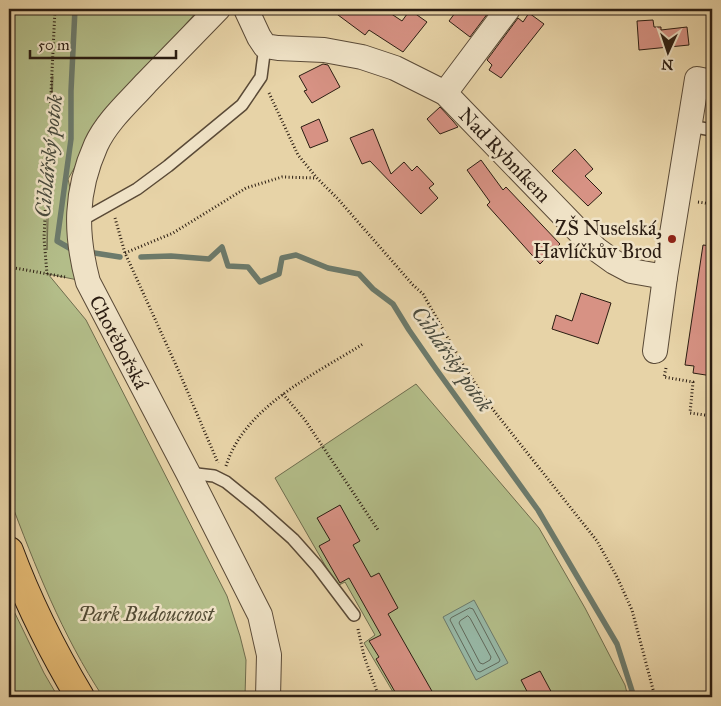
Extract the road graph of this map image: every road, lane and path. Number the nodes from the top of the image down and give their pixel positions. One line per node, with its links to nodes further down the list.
1 (55, 9): 18 (path)
2 (218, 9): 14 (street, Chotěbořská)
3 (246, 9): 5 (street)
4 (508, 9): 8 (street, Nad Rybníkem)
5 (265, 46): 6 (lane); 8 (street, Nad Rybníkem)
6 (261, 77): 10 (path); 12 (lane)
7 (712, 82): 9 (street)
8 (445, 93): 19 (street, Nad Rybníkem)
9 (701, 128): 19 (street)
10 (317, 178): 15 (path); 31 (path)
11 (693, 201): 13 (path)
12 (111, 203): 14 (lane); 15 (path)
13 (712, 204)
14 (78, 229): 17 (street, Chotěbořská)
15 (125, 253): 24 (path)
16 (9, 267): 18 (path)
17 (85, 273): 18 (path); 23 (street, Chotěbořská)
18 (47, 274)
19 (665, 277): 21 (street)
20 (363, 344): 22 (path)
21 (655, 351)
22 (283, 394): 24 (path); 25 (path)
23 (188, 473): 24 (lane); 29 (street, Chotěbořská)
24 (226, 482): 27 (lane)
25 (378, 530)
26 (9, 551): 28 (main road)
27 (354, 615): 30 (path)
28 (80, 697)
29 (268, 697)
30 (379, 697)
31 (655, 697)

